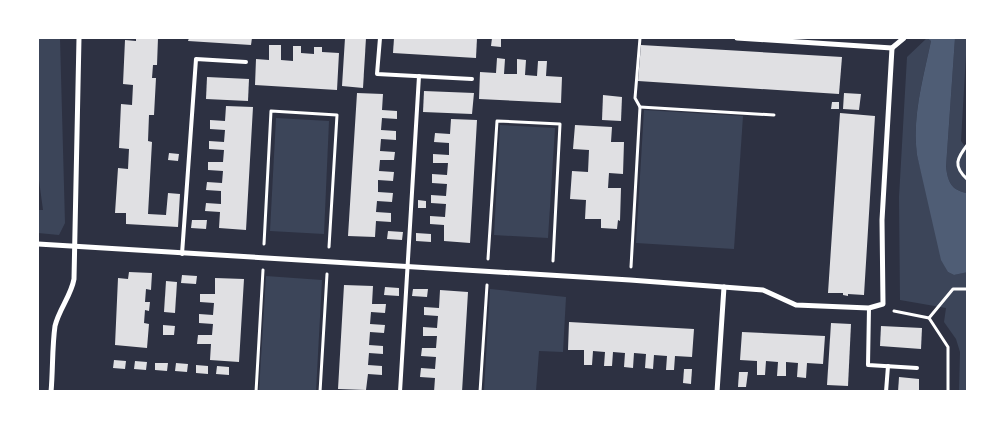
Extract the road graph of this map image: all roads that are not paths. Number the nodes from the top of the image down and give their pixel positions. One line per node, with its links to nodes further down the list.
1 (79, 38): 10 (street)
2 (380, 38): 7 (lane)
3 (737, 38): 5 (street)
4 (904, 38): 5 (street)
5 (892, 48): 14 (street)
6 (246, 62): 11 (lane)
7 (419, 76): 8 (lane); 12 (lane)
8 (472, 79)
9 (38, 244): 10 (street)
10 (76, 248): 11 (street); 18 (street)
11 (182, 254): 12 (street)
12 (408, 267): 13 (street); 19 (lane)
13 (724, 287): 14 (street); 17 (street)
14 (870, 308): 15 (lane)
15 (888, 366): 16 (lane); 20 (lane)
16 (917, 368)
17 (718, 391)
18 (52, 392)
19 (400, 392)
20 (886, 392)

